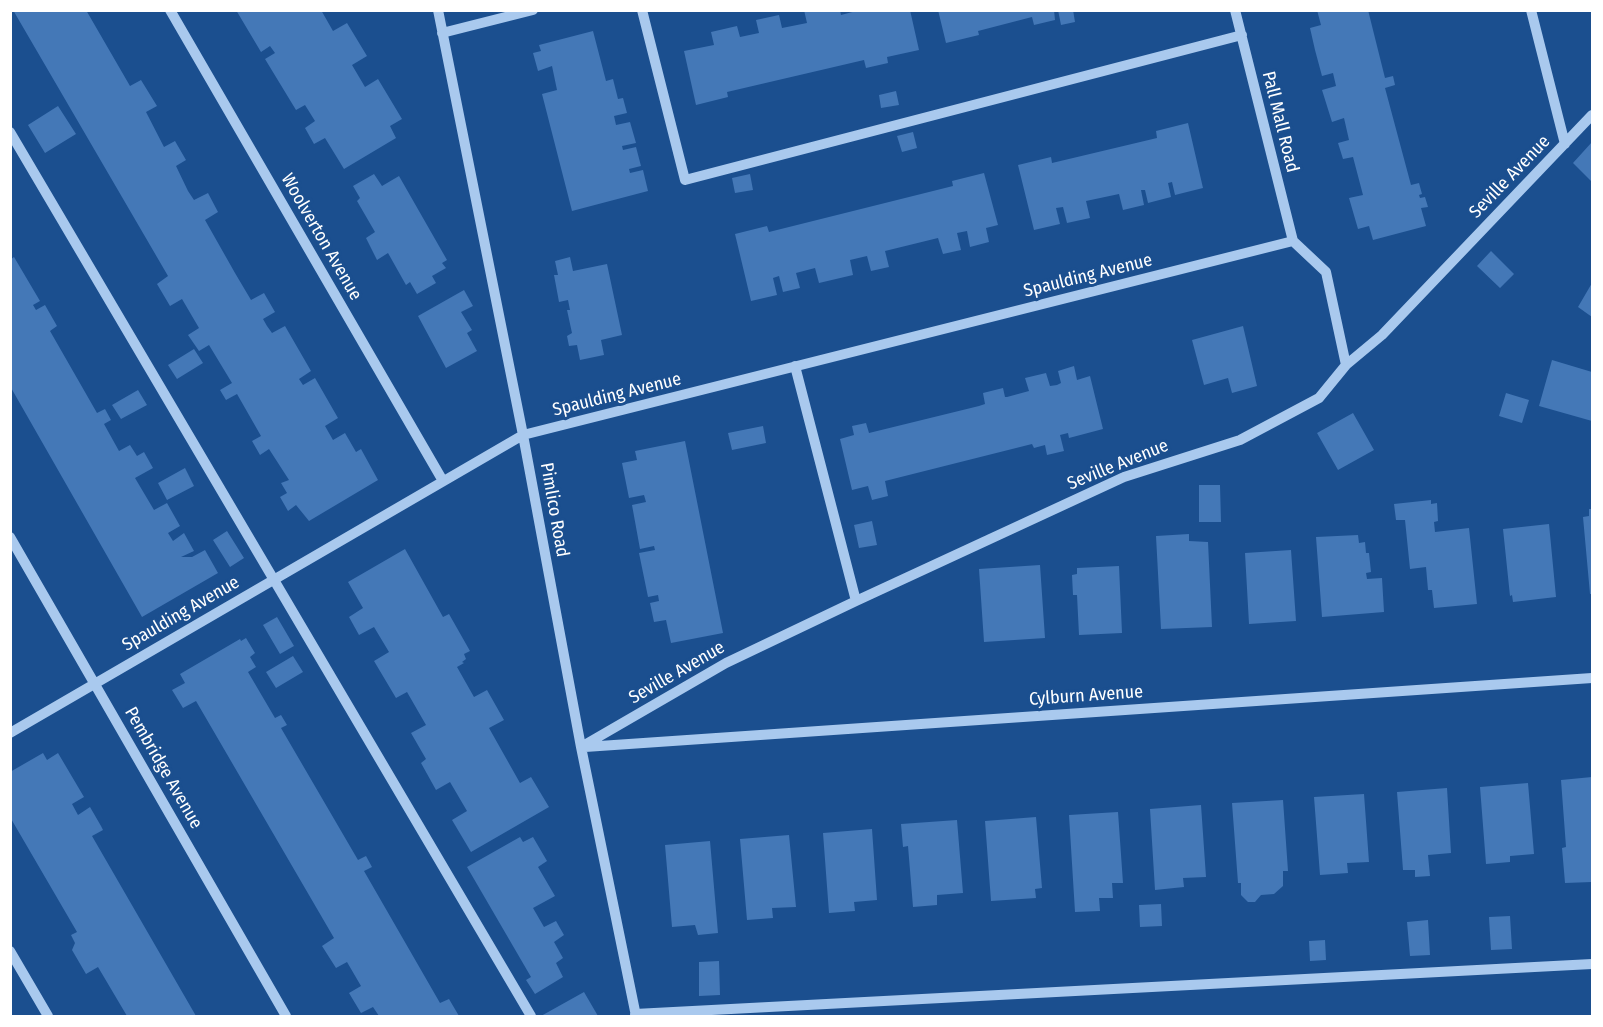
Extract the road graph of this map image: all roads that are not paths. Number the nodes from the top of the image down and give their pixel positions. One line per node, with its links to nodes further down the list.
1 (170, 10): 16 (street, Woolverton Avenue)
2 (438, 10): 7 (street, Pimlico Road)
3 (533, 10): 7 (street)
4 (642, 10): 8 (street)
5 (1235, 10): 8 (street, Pall Mall Road)
6 (1531, 10): 11 (street)
7 (442, 33): 15 (street, Pimlico Road)
8 (1242, 35): 12 (street, Pall Mall Road)
9 (1593, 115): 11 (street, Seville Avenue)
10 (10, 132): 18 (street)
11 (1565, 144): 13 (street, Seville Avenue)
12 (1293, 242): 13 (street); 14 (street, Spaulding Avenue)
13 (1346, 365): 19 (street, Seville Avenue)
14 (795, 366): 15 (street, Spaulding Avenue); 19 (street)
15 (524, 435): 16 (street, Spaulding Avenue); 23 (street, Pimlico Road)
16 (443, 481): 18 (street, Spaulding Avenue)
17 (10, 537): 21 (street, Pembridge Avenue)
18 (274, 580): 21 (street, Spaulding Avenue); 29 (street)
19 (856, 601): 23 (street, Seville Avenue)
20 (1593, 678): 23 (street, Cylburn Avenue)
21 (95, 683): 22 (street, Spaulding Avenue); 28 (street, Pembridge Avenue)
22 (10, 733)
23 (581, 747): 26 (street, Pimlico Road)
24 (10, 951): 27 (street)
25 (1593, 964): 26 (street)
26 (635, 1015)
27 (48, 1017)
28 (286, 1017)
29 (531, 1017)

